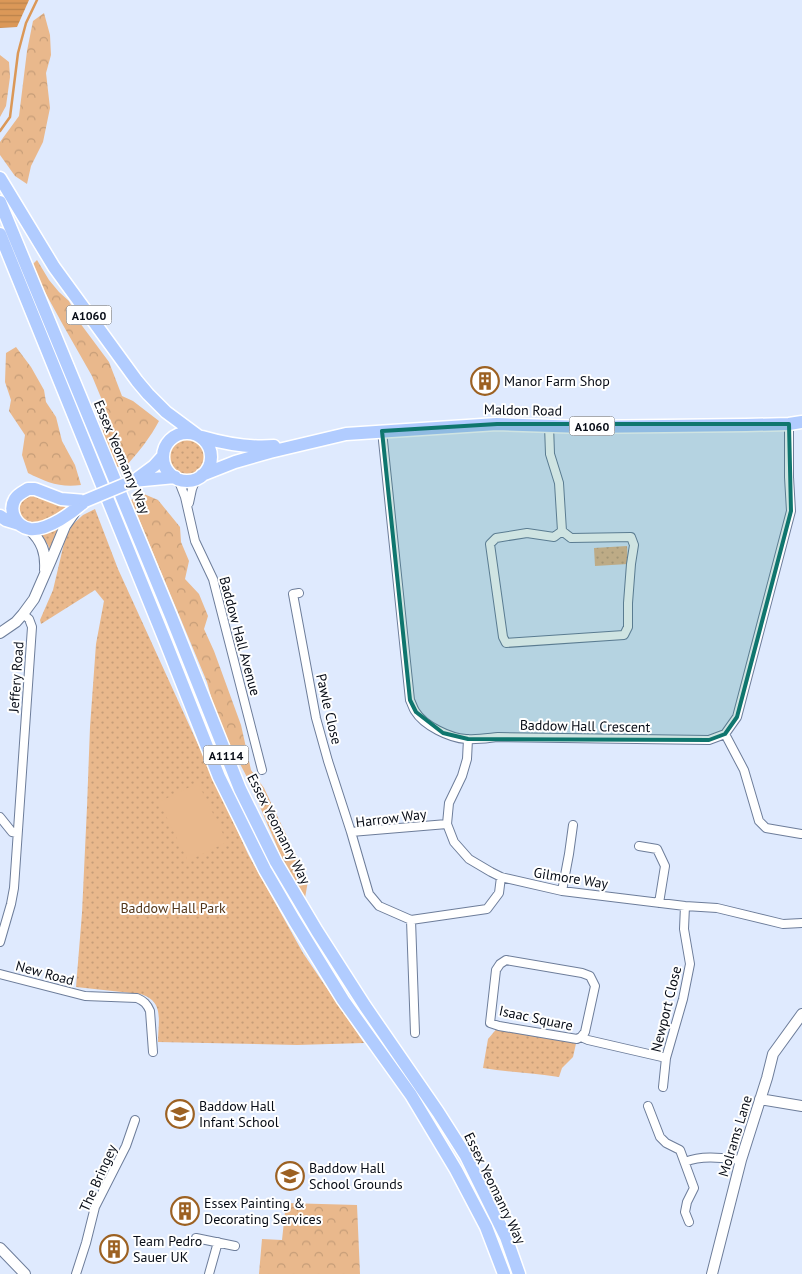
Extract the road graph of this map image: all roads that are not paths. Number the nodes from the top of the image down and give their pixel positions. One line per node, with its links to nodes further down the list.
1 (0, 178): 8 (main road, A1060)
2 (0, 202): 63 (main road, Essex Yeomanry Way / A1114)
3 (0, 234): 62 (main road, Essex Yeomanry Way / A1114)
4 (802, 422): 5 (main road, Maldon Road / A1060)
5 (789, 424): 6 (main road, Maldon Road / A1060); 23 (street)
6 (549, 426): 7 (main road, Maldon Road / A1060); 18 (street)
7 (382, 431): 9 (main road, Maldon Road / A1060); 24 (street, Baddow Hall Crescent)
8 (200, 436): 9 (main road, Maldon Road / A1060); 10 (main road); 11 (main road)
9 (304, 443): 11 (main road, Maldon Road / A1060)
10 (164, 456): 12 (main road); 13 (main road)
11 (199, 477): 12 (main road); 15 (street, Baddow Hall Avenue)
12 (176, 478): 13 (main road); 15 (street, Baddow Hall Avenue)
13 (132, 481): 14 (main road, bridge)
14 (81, 505): 17 (main road); 17 (main road); 19 (street)
15 (188, 510): 25 (street, Baddow Hall Avenue)
16 (0, 516): 17 (main road)
17 (24, 526): 19 (street)
18 (562, 531): 18 (street)
19 (45, 576): 21 (street)
20 (298, 592): 29 (street, Pawle Close)
21 (23, 614): 22 (street); 30 (street, Jeffery Road)
22 (0, 634)
23 (725, 734): 24 (street, Baddow Hall Crescent); 31 (street)
24 (468, 739): 27 (street)
25 (262, 770)
26 (0, 817): 30 (street)
27 (447, 824): 29 (street, Harrow Way); 34 (street, Gilmore Way)
28 (570, 830): 35 (street)
29 (351, 832): 38 (street, Harrow Way)
30 (17, 833): 40 (street, Jeffery Road)
31 (800, 834): 32 (street)
32 (797, 843)
33 (639, 846): 36 (street)
34 (501, 877): 35 (street, Gilmore Way); 38 (street)
35 (562, 891): 36 (street, Gilmore Way)
36 (659, 903): 37 (street, Gilmore Way)
37 (685, 906): 39 (street, Gilmore Way); 46 (street, Newport Close)
38 (411, 920): 43 (street)
39 (802, 923)
40 (0, 942)
41 (0, 974): 45 (street, New Road)
42 (802, 1014): 48 (street, Molrams Lane)
43 (415, 1032)
44 (581, 1037): 44 (street, Isaac Square); 46 (street, Isaac Square)
45 (152, 1052)
46 (666, 1058): 47 (street, Newport Close)
47 (663, 1087)
48 (760, 1099): 50 (street); 52 (street, Molrams Lane)
49 (648, 1106): 53 (street)
50 (802, 1106)
51 (135, 1120): 60 (street, The Bringey)
52 (741, 1160): 53 (street); 64 (street, Molrams Lane)
53 (685, 1162): 54 (street)
54 (689, 1222)
55 (196, 1238): 56 (street)
56 (218, 1242): 57 (street); 61 (street)
57 (235, 1246)
58 (0, 1248): 59 (street)
59 (25, 1274)
60 (76, 1274)
61 (209, 1274)
62 (504, 1274)
63 (519, 1274)
64 (712, 1274)

